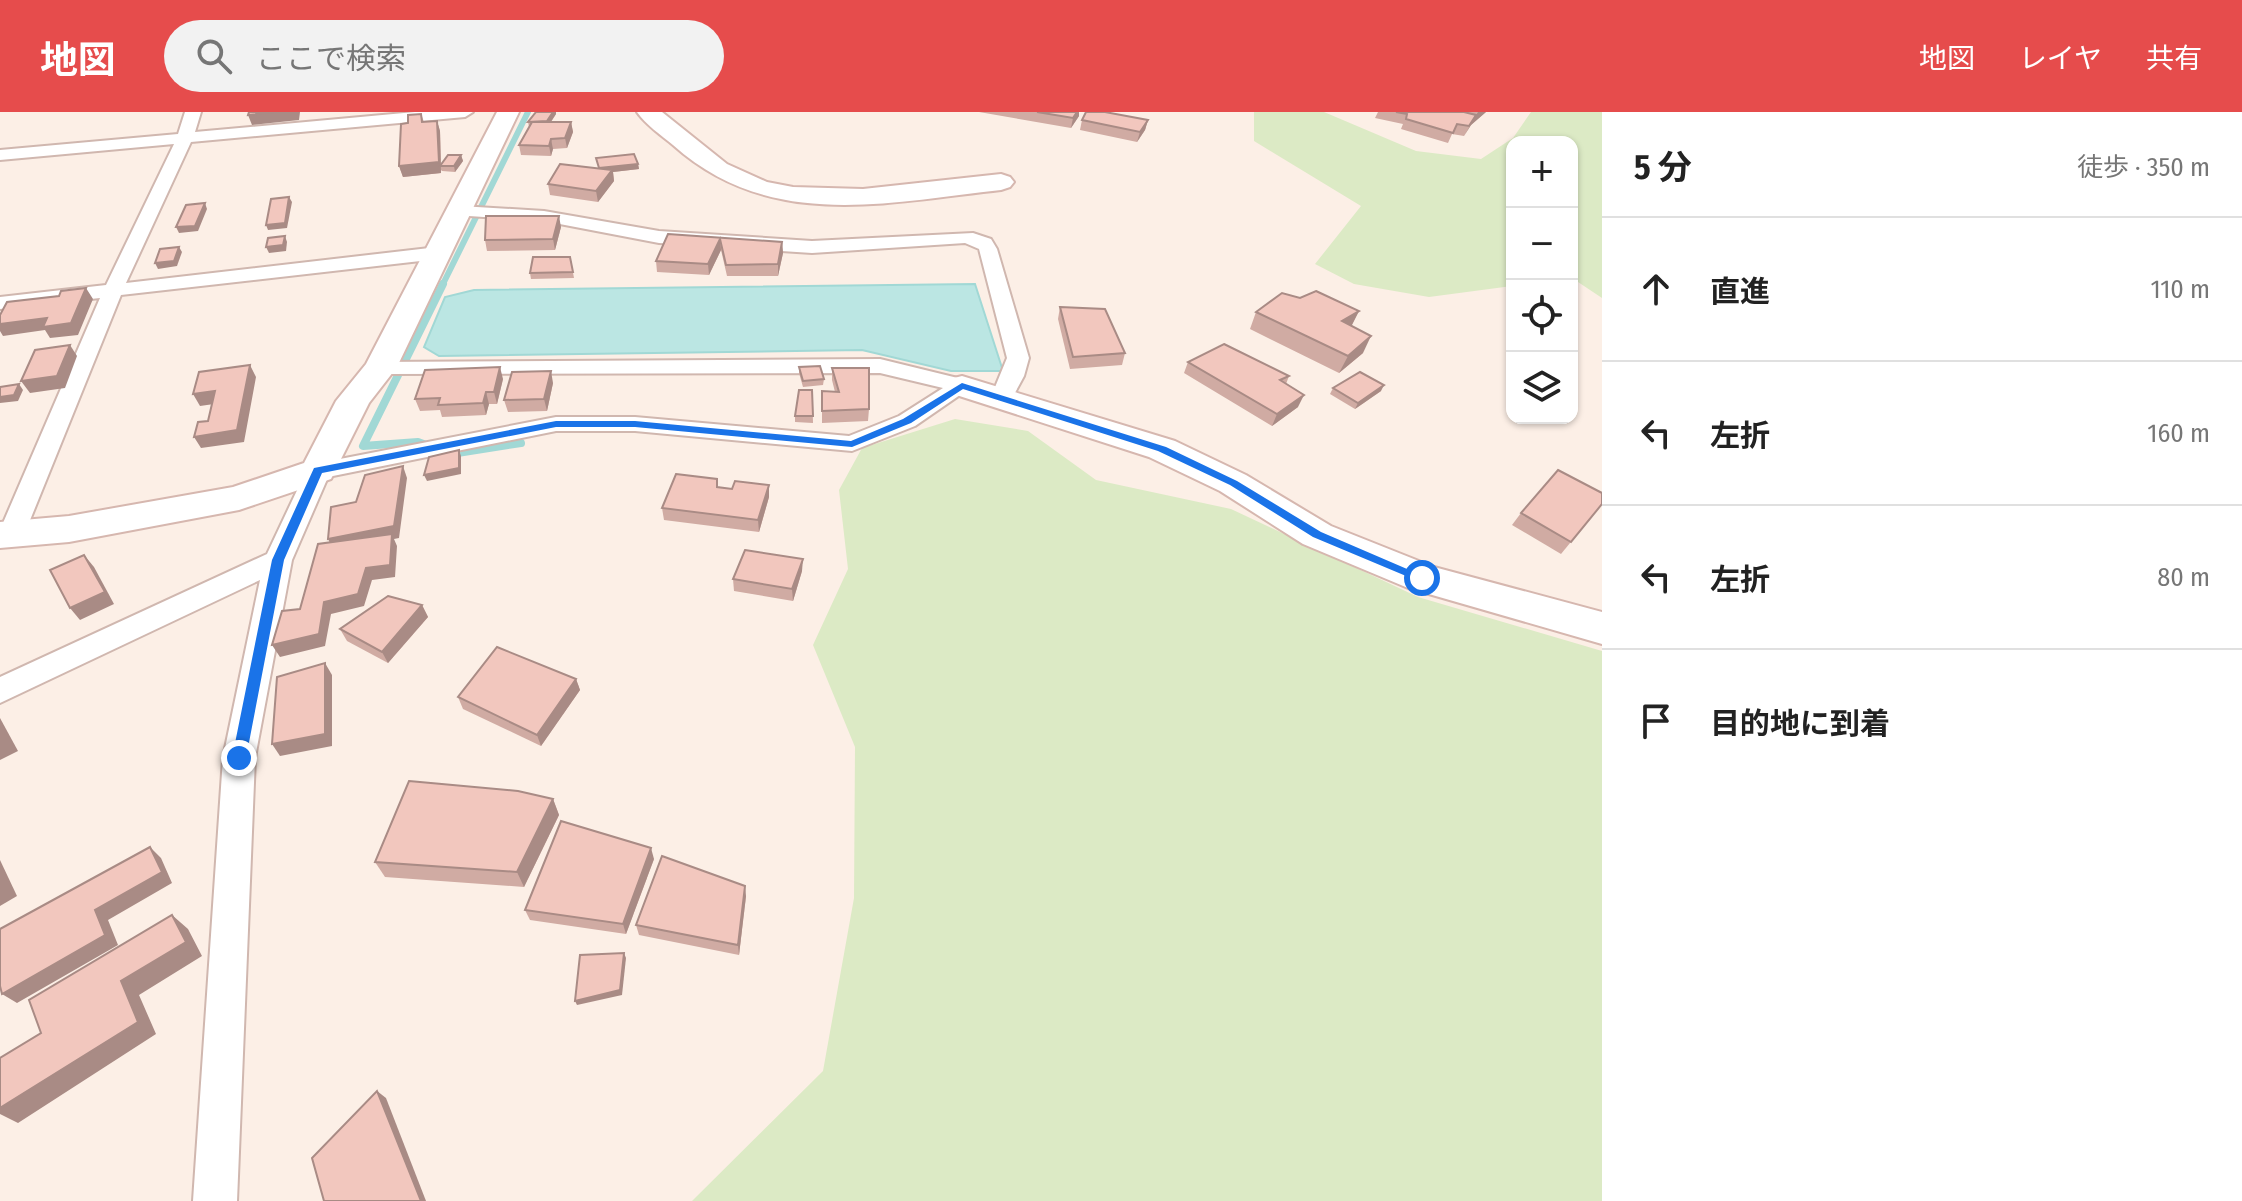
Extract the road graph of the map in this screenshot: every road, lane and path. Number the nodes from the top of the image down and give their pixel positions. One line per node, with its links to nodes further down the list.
1 (193, 112): 5 (street)
2 (465, 112): 5 (street)
3 (508, 112): 8 (street)
4 (648, 112): 7 (street)
5 (185, 138): 6 (street); 10 (street)
6 (0, 155)
7 (1001, 182)
8 (460, 211): 9 (street); 14 (street)
9 (438, 253): 10 (street); 12 (street)
10 (114, 288): 11 (street); 16 (street)
11 (0, 303)
12 (381, 367): 13 (street); 15 (street)
13 (962, 386): 14 (street); 15 (street)
14 (1002, 397): 18 (street)
15 (318, 471): 16 (street); 17 (street)
16 (5, 535)
17 (278, 560): 19 (street); 20 (street)
18 (1602, 628)
19 (0, 691)
20 (215, 1201)

